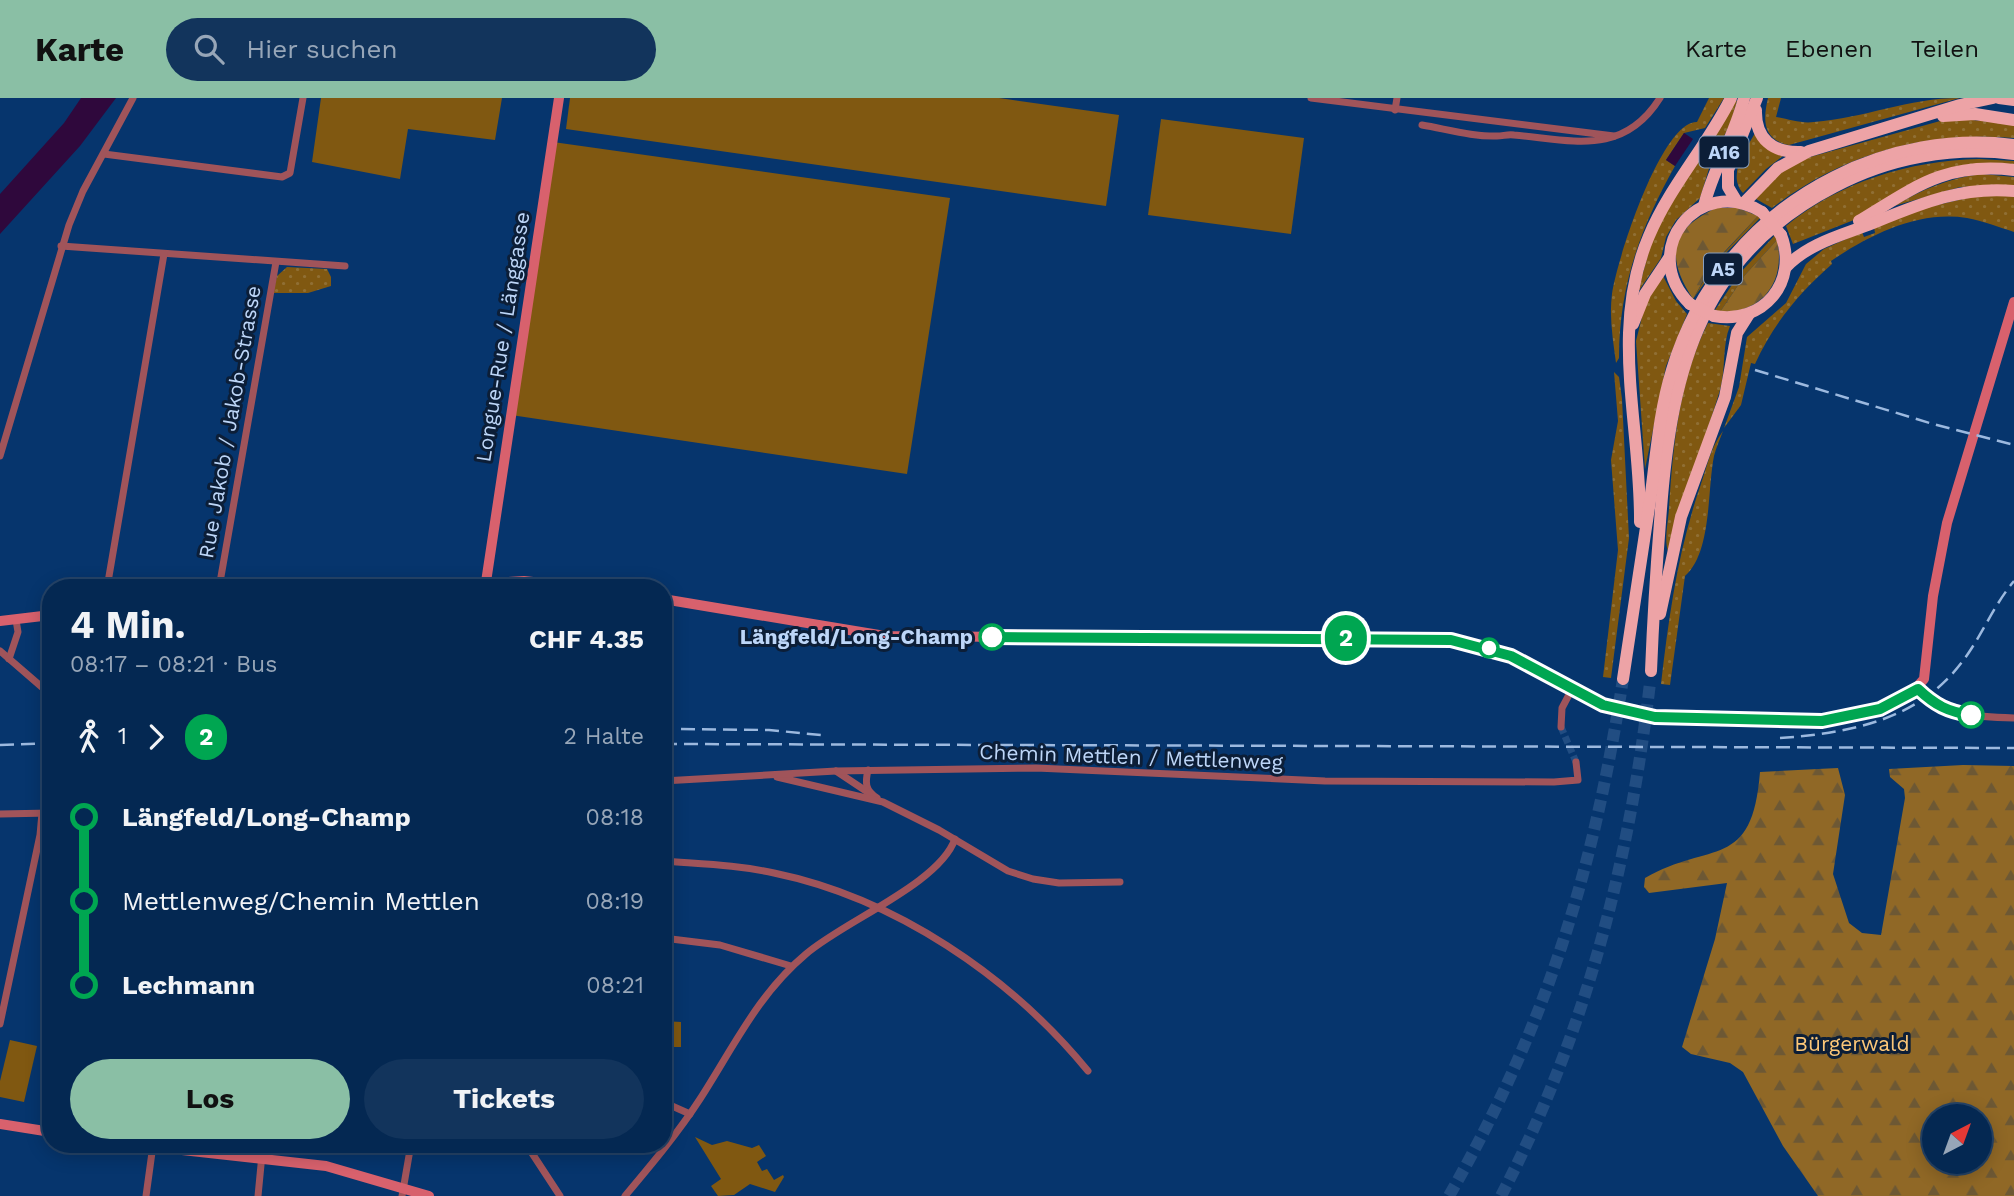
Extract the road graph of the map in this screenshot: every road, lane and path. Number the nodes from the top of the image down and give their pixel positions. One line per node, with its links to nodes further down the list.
1 (133, 98): 20 (street)
2 (303, 98): 20 (street)
3 (559, 98): 39 (main road, Longue-Rue / Länggasse)
4 (1311, 98): 13 (street)
5 (1397, 98): 13 (street)
6 (1660, 98): 17 (street)
7 (1731, 98): 35 (highway)
8 (1744, 98): 25 (highway, A16)
9 (1757, 98): 19 (highway); 24 (highway, A16)
10 (1993, 98): 14 (highway)
11 (1999, 98): 12 (highway)
12 (2014, 100)
13 (1395, 110): 17 (street)
14 (1915, 120): 15 (highway); 19 (highway)
15 (2014, 120)
16 (1422, 125): 17 (street)
17 (1614, 136)
18 (2014, 145): 40 (highway, A5)
19 (1809, 151): 24 (highway)
20 (104, 154): 27 (street)
21 (2014, 154): 34 (highway, A5)
22 (2014, 170): 26 (highway)
23 (2014, 191): 26 (highway)
24 (1740, 202): 25 (highway); 32 (highway, bridge)
25 (1704, 206): 29 (highway)
26 (1835, 236): 32 (highway)
27 (61, 246): 28 (street); 36 (street)
28 (164, 254): 30 (street); 37 (street)
29 (1669, 257): 34 (highway, bridge); 35 (highway)
30 (276, 262): 31 (street); 38 (street, Rue Jakob / Jakob-Strasse)
31 (345, 266)
32 (1786, 267): 34 (highway)
33 (2014, 302): 49 (main road)
34 (1749, 314)
35 (1629, 363): 40 (highway)
36 (0, 456)
37 (109, 579)
38 (221, 579)
39 (486, 579)
40 (1636, 586): 47 (highway, A5)
41 (672, 600): 50 (main road)
42 (42, 616): 43 (main road)
43 (16, 620): 44 (main road); 46 (street)
44 (0, 621)
45 (0, 651): 46 (street)
46 (9, 659): 48 (street)
47 (1623, 679)
48 (42, 687)
49 (1918, 689): 50 (main road); 51 (street)
50 (1572, 690): 52 (street)
51 (2014, 718)
52 (1561, 727)
53 (1576, 762): 54 (street, Chemin Mettlen / Mettlenweg)
54 (868, 770): 55 (street, Chemin Mettlen / Mettlenweg); 58 (street)
55 (836, 771): 56 (street, Chemin Mettlen / Mettlenweg); 58 (street)
56 (766, 775): 57 (street, Chemin Mettlen / Mettlenweg); 59 (street)
57 (672, 780)
58 (869, 793): 59 (street)
59 (883, 802): 63 (street)
60 (42, 813): 61 (street)
61 (0, 814)
62 (42, 831): 69 (street)
63 (955, 839): 65 (street); 66 (street)
64 (672, 862): 66 (street)
65 (1121, 882)
66 (877, 906): 68 (street); 70 (street)
67 (672, 939): 68 (street)
68 (791, 967): 72 (street)
69 (0, 1024)
70 (1088, 1071)
71 (672, 1106): 72 (street)
72 (690, 1114): 75 (street)
73 (0, 1124): 74 (main road)
74 (42, 1131)
75 (672, 1137)
76 (151, 1153): 84 (street)
77 (211, 1153): 82 (main road)
78 (262, 1153): 82 (street)
79 (409, 1153): 83 (street)
80 (532, 1153): 87 (street)
81 (659, 1153): 88 (street)
82 (261, 1159): 83 (main road); 85 (street)
83 (402, 1191): 86 (main road)
84 (146, 1196)
85 (258, 1196)
86 (429, 1196)
87 (560, 1196)
88 (625, 1196)

